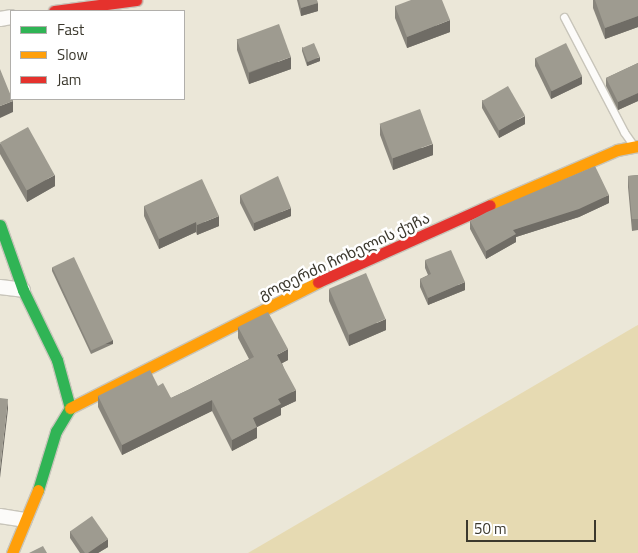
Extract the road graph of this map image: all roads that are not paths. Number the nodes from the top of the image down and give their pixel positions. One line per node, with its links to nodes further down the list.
1 (136, 0): 2 (street)
2 (61, 10)
3 (564, 17): 4 (lane)
4 (637, 146): 8 (street, გოდერძი ჩოხელის ქუჩა)
5 (0, 225): 7 (street)
6 (0, 287): 7 (street)
7 (23, 290): 8 (street)
8 (70, 408): 10 (street)
9 (0, 516): 10 (street)
10 (25, 520): 11 (street)
11 (12, 553)

